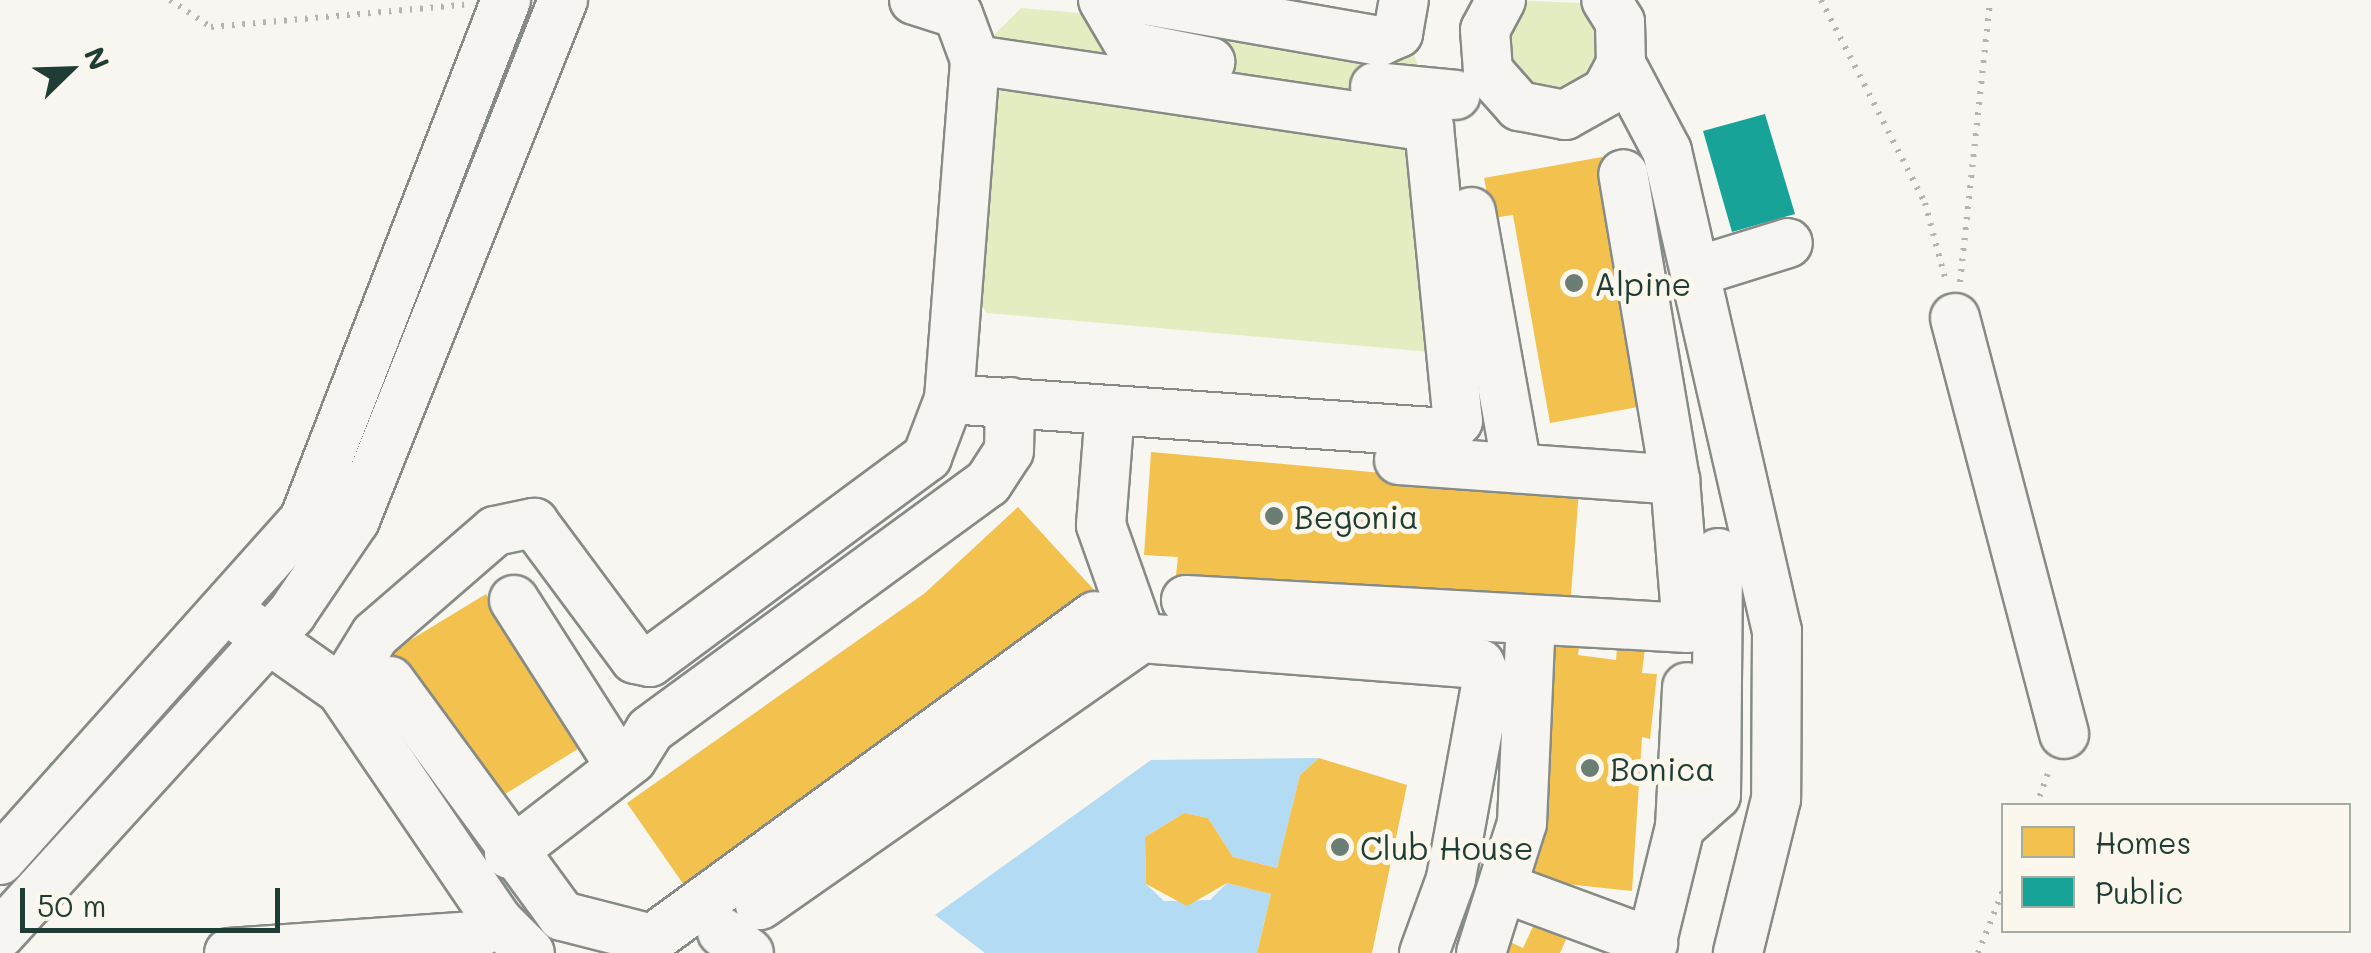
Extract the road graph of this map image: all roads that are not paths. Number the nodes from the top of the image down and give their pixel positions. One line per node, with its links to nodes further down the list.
1 (563, 0): 33 (street)
2 (914, 0): 10 (street)
3 (1103, 0): 12 (street)
4 (1145, 0): 9 (street)
5 (1404, 0): 9 (street)
6 (1500, 0): 12 (street)
7 (1606, 0): 11 (street)
8 (505, 1): 28 (street)
9 (1200, 4)
10 (976, 60): 12 (street); 18 (street)
11 (1621, 64): 12 (street); 16 (street)
12 (1458, 98): 20 (street)
13 (1623, 174): 23 (street)
14 (1471, 212): 22 (street)
15 (1788, 243): 16 (street)
16 (1698, 271): 25 (street)
17 (1955, 318): 36 (street)
18 (948, 399): 19 (street); 35 (street)
19 (1010, 402): 20 (street); 37 (street)
20 (1110, 410): 32 (street)
21 (1160, 442): 22 (street)
22 (1517, 468): 23 (street)
23 (1675, 480): 31 (street)
24 (1010, 504): 37 (street)
25 (1728, 552): 38 (street); 49 (street)
26 (514, 600): 37 (street)
27 (1186, 600): 30 (street)
28 (228, 610): 33 (street); 40 (street)
29 (1094, 616): 39 (street)
30 (1530, 620): 31 (street); 41 (street)
31 (1687, 628): 38 (street)
32 (1140, 638): 44 (street); 47 (street)
33 (268, 639): 35 (street); 42 (street)
34 (390, 681): 39 (street)
35 (342, 690): 43 (street)
36 (2064, 734)
37 (626, 763): 39 (street)
38 (1680, 826): 45 (street)
39 (509, 854)
40 (0, 860)
41 (1507, 889): 45 (street); 48 (street)
42 (0, 934)
43 (514, 937): 46 (street)
44 (721, 946)
45 (1651, 948)
46 (229, 953)
47 (1424, 953)
48 (1481, 953)
49 (1738, 953)

